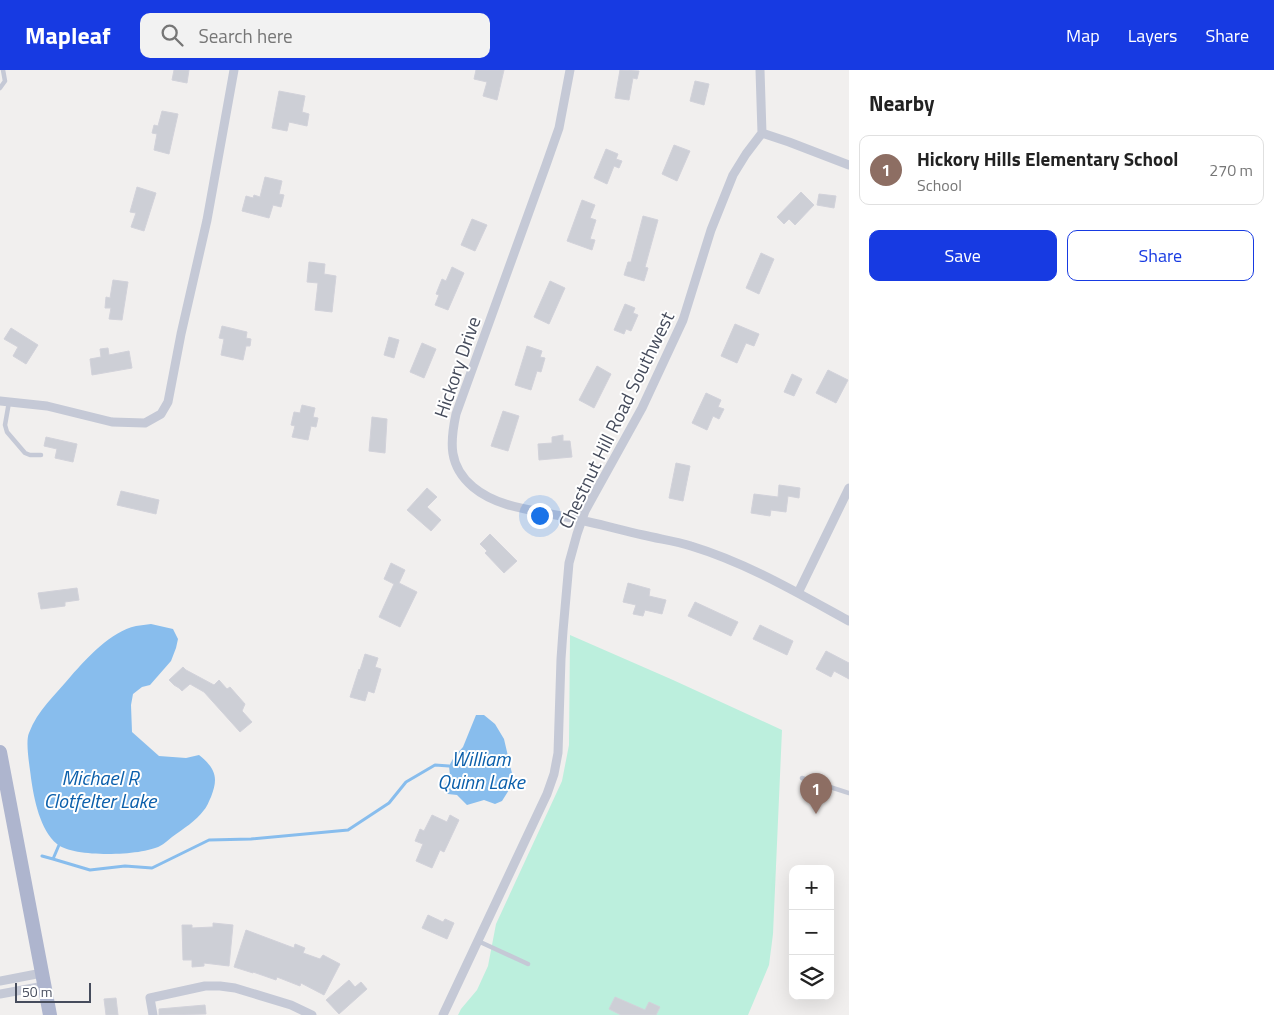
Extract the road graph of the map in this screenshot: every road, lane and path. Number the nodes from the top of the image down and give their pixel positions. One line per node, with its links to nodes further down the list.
1 (3, 70): 5 (lane)
2 (234, 70): 8 (street)
3 (570, 70): 11 (street, Hickory Drive)
4 (760, 70): 6 (street)
5 (0, 88)
6 (762, 133): 7 (street); 11 (street, Chestnut Hill Road Southwest)
7 (849, 165)
8 (4, 401): 9 (lane)
9 (40, 455)
10 (849, 488): 12 (street)
11 (581, 520): 12 (street, Hickory Drive); 17 (street, Chestnut Hill Road Southwest)
12 (798, 593): 13 (street, Hickory Drive)
13 (849, 621)
14 (0, 752): 19 (main road)
15 (802, 778): 16 (lane)
16 (849, 793)
17 (478, 941): 18 (lane); 25 (street, Chestnut Hill Road Southwest)
18 (528, 964)
19 (43, 979): 20 (street); 21 (street); 22 (main road)
20 (0, 981)
21 (0, 994)
22 (50, 1015)
23 (153, 1015): 24 (street)
24 (312, 1015)
25 (443, 1015)

